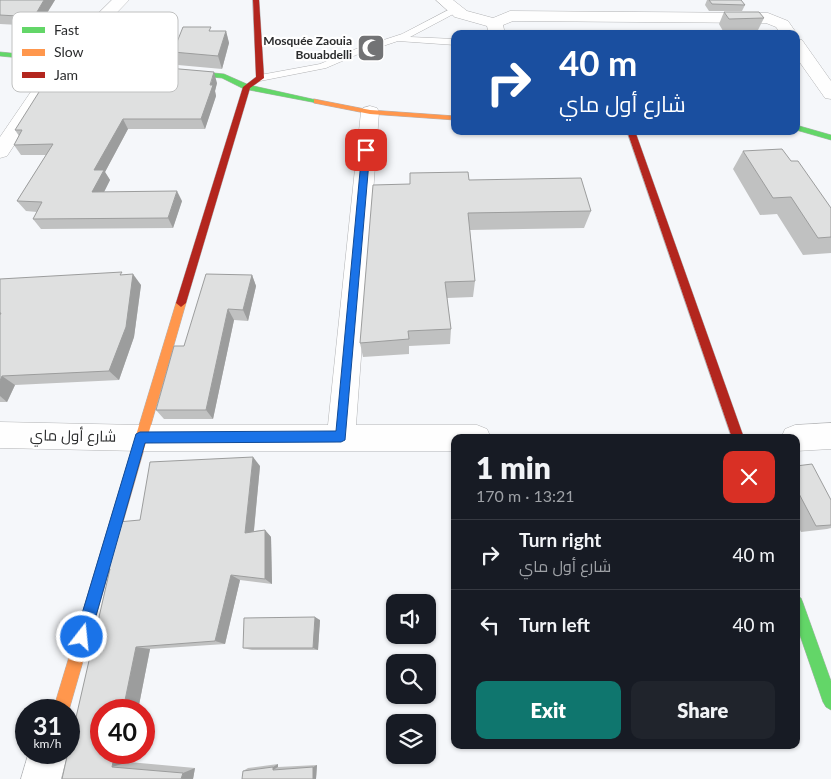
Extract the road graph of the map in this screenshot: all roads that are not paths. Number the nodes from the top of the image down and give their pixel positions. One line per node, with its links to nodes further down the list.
1 (121, 0): 4 (street)
2 (256, 0): 11 (street)
3 (450, 5): 5 (street); 7 (lane)
4 (109, 12)
5 (496, 28): 6 (street)
6 (786, 30)
7 (398, 39): 8 (lane); 11 (lane)
8 (451, 42)
9 (800, 50): 14 (street)
10 (178, 71): 12 (street)
11 (260, 78): 12 (street)
12 (247, 87): 15 (street); 25 (street)
13 (40, 92): 20 (street)
14 (831, 94)
15 (370, 112): 16 (street); 23 (street)
16 (451, 118)
17 (800, 128): 19 (street)
18 (632, 135): 21 (street)
19 (831, 138)
20 (0, 152)
21 (737, 434)
22 (0, 435): 25 (street, شارع أول ماي)
23 (341, 436): 25 (street, شارع أول ماي); 26 (street, شارع أول ماي)
24 (831, 436): 27 (street)
25 (140, 438): 29 (street)
26 (451, 438)
27 (800, 438)
28 (800, 614): 30 (street)
29 (64, 699)
30 (831, 702)
31 (45, 764): 32 (street)
32 (41, 779)

